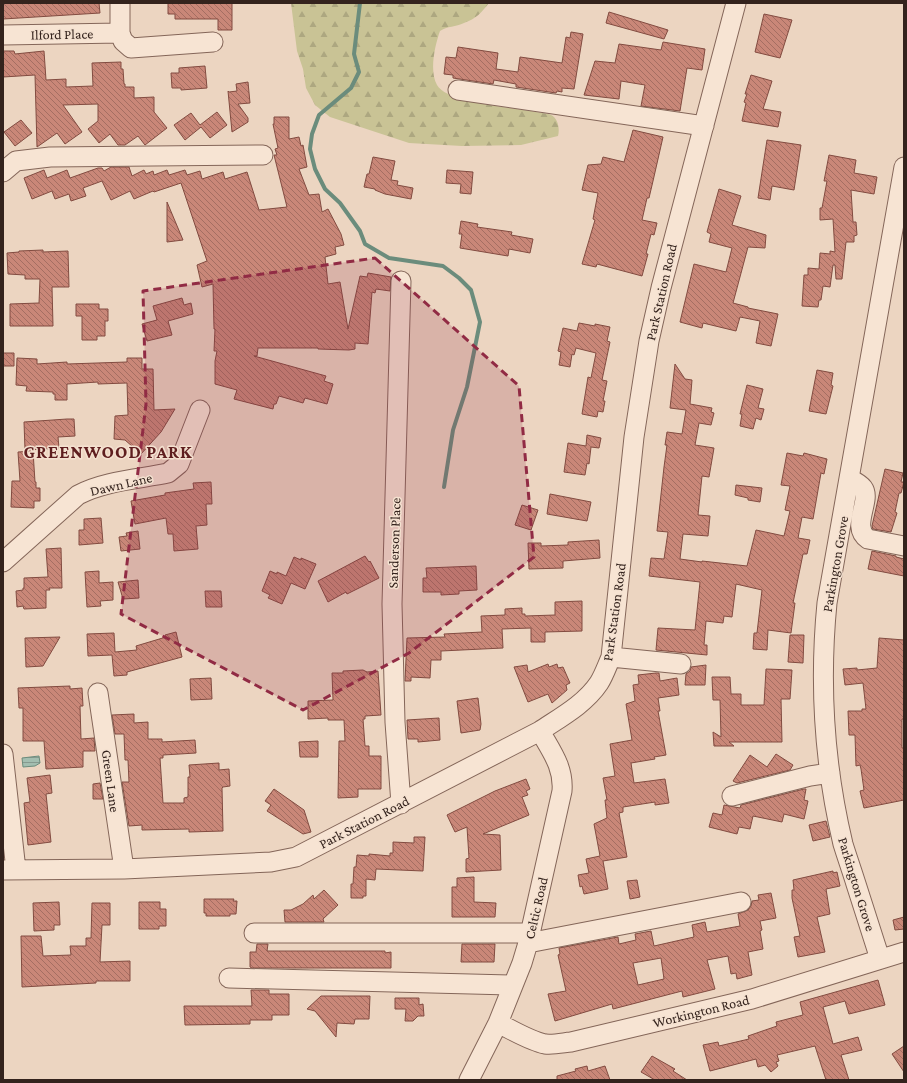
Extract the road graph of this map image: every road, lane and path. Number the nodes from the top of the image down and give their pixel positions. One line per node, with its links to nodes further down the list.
1 (120, 3): 3 (street)
2 (736, 3): 7 (street, Park Station Road)
3 (120, 33): 4 (street, Ilford Place); 5 (street)
4 (3, 35)
5 (212, 42)
6 (458, 90): 7 (street)
7 (704, 126): 16 (street, Park Station Road)
8 (263, 155): 10 (street)
9 (904, 167): 13 (street, Parkington Grove)
10 (3, 172)
11 (401, 281): 23 (street, Sanderson Place)
12 (200, 410): 15 (street, Dawn Lane)
13 (850, 479): 14 (street); 21 (street, Parkington Grove)
14 (904, 546)
15 (3, 562)
16 (611, 657): 17 (street); 19 (street, Park Station Road)
17 (681, 664)
18 (98, 692): 24 (street, Green Lane)
19 (540, 731): 23 (street, Park Station Road); 28 (street, Celtic Road)
20 (3, 754): 25 (street)
21 (830, 773): 22 (street); 30 (street, Parkington Grove)
22 (732, 796)
23 (401, 804): 24 (street, Park Station Road)
24 (124, 869): 25 (street, Park Station Road)
25 (9, 870)
26 (742, 902): 28 (street)
27 (254, 932): 28 (street)
28 (529, 938): 32 (street, Celtic Road)
29 (904, 952): 30 (street, Workington Road)
30 (880, 959): 33 (street, Workington Road)
31 (228, 978): 32 (street)
32 (513, 985): 33 (street, Celtic Road)
33 (498, 1023): 34 (street, Celtic Road)
34 (469, 1080)

